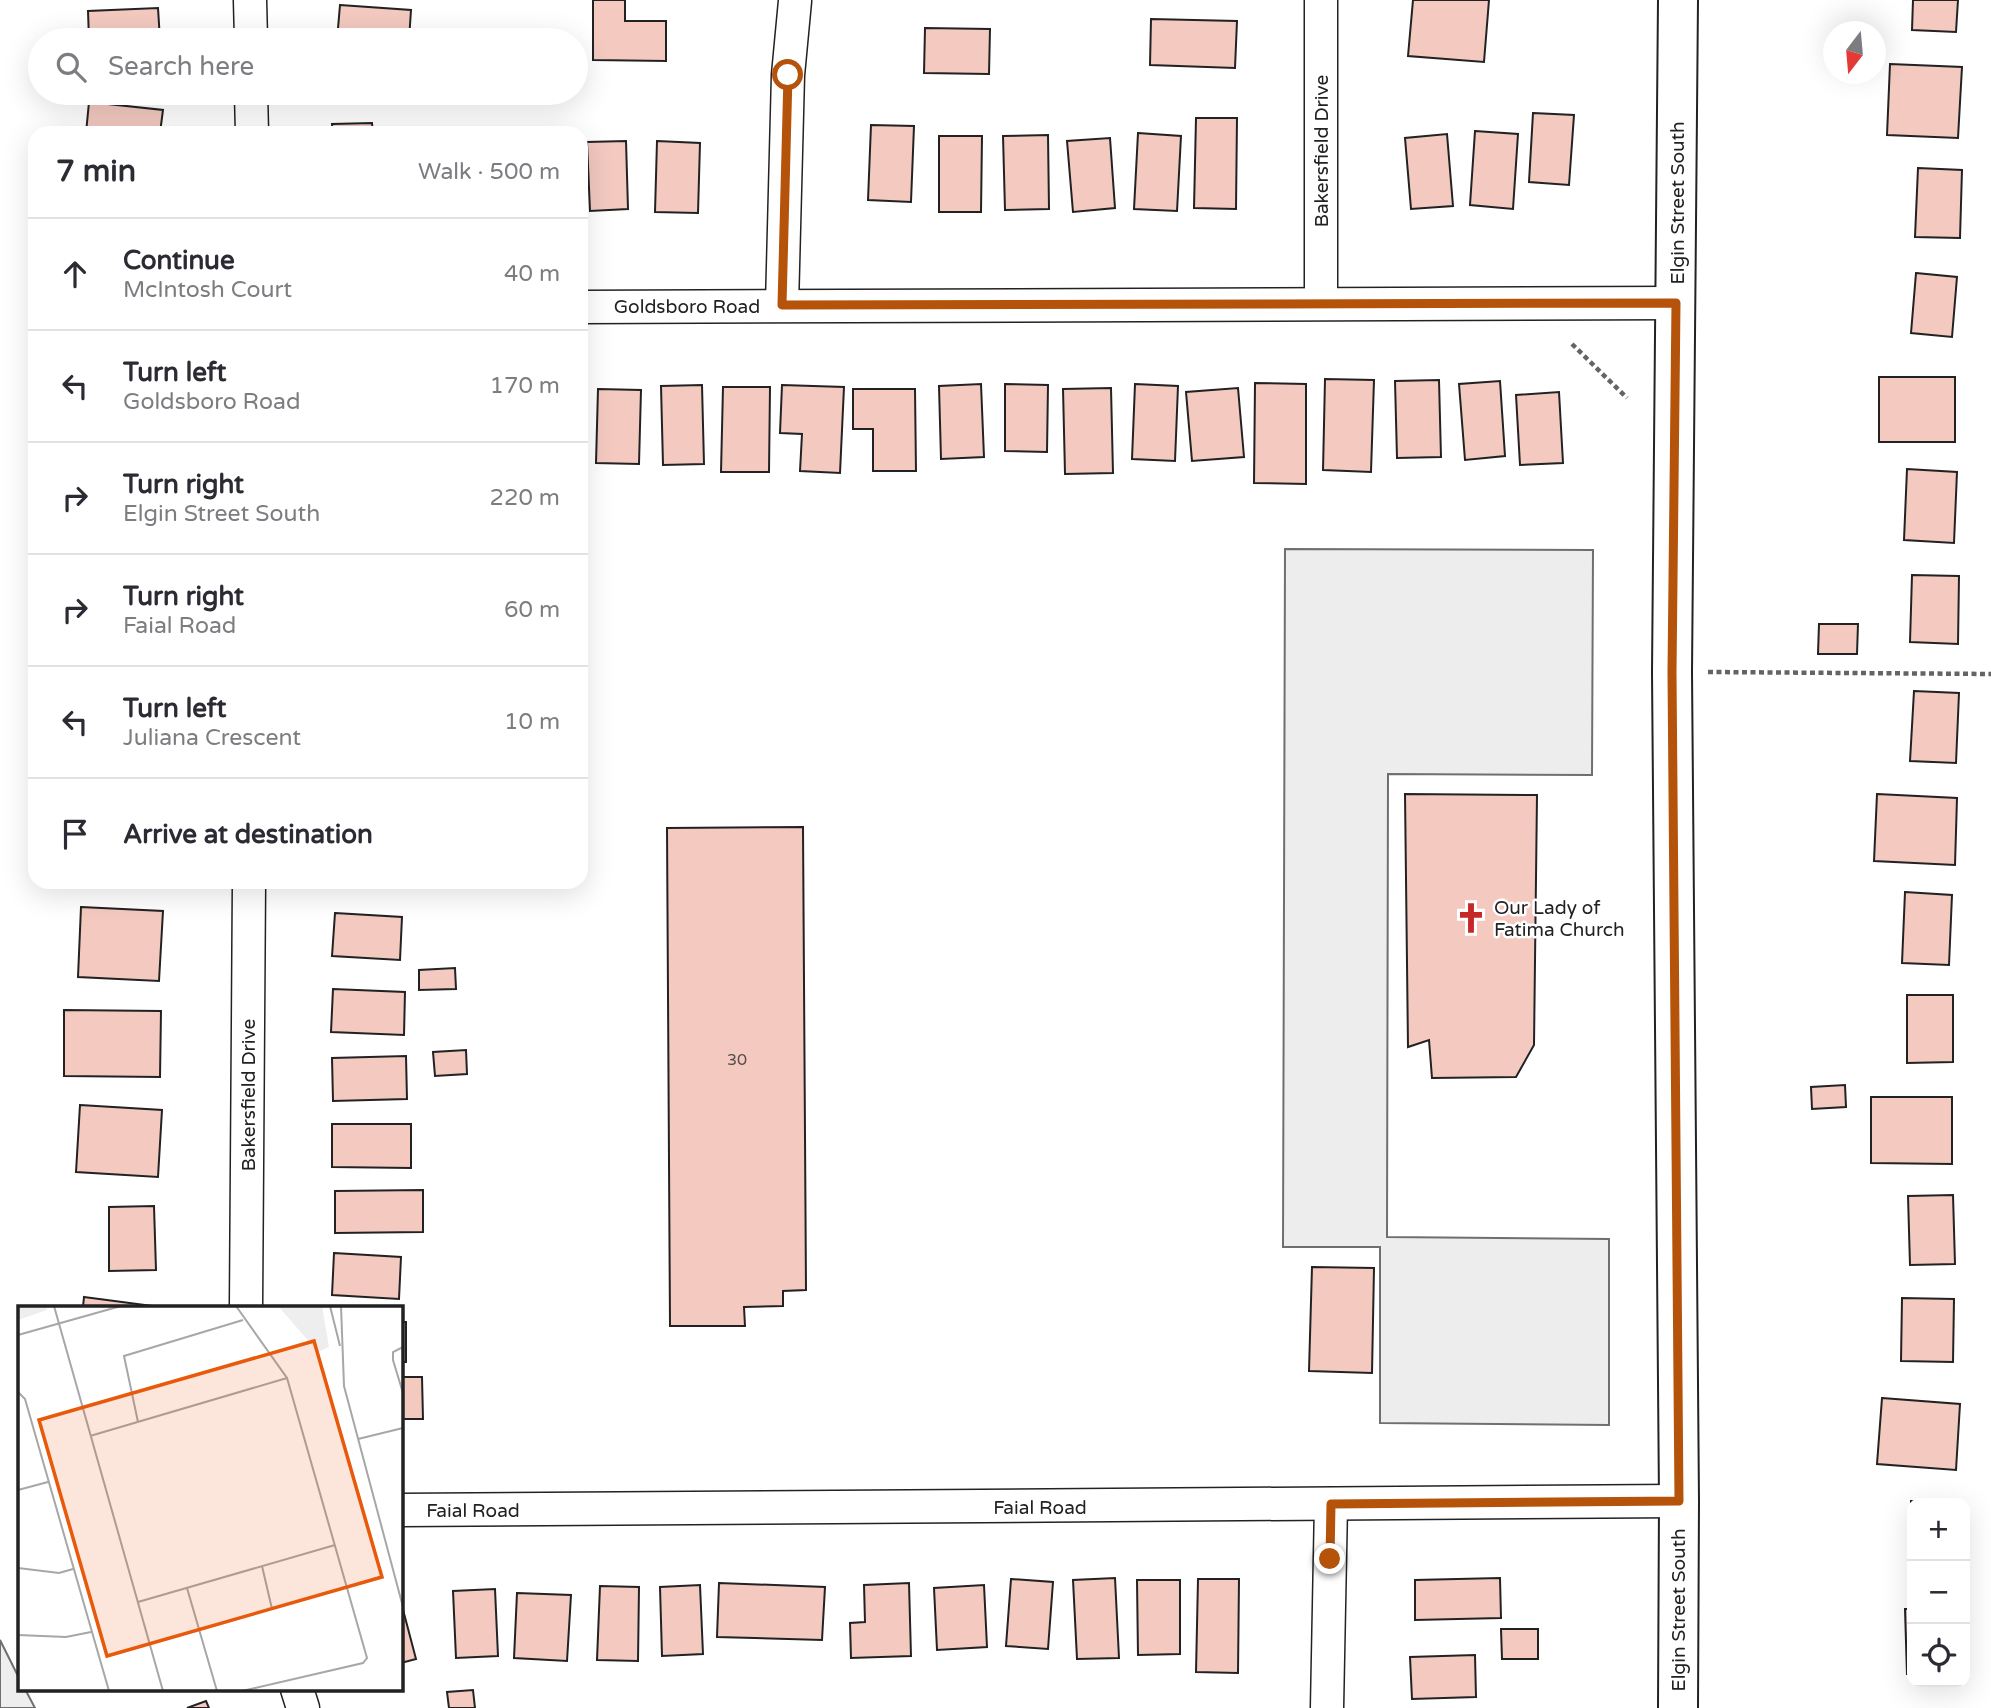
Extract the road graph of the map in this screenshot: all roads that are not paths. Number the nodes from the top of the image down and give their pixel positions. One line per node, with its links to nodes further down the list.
1 (250, 0): 5 (street)
2 (1321, 0): 8 (street, Bakersfield Drive)
3 (1678, 0): 9 (street, Elgin Street South)
4 (795, 1): 10 (street)
5 (251, 28)
6 (251, 105): 7 (street)
7 (252, 126)
8 (1321, 303): 9 (street, Goldsboro Road); 10 (street, Goldsboro Road)
9 (1676, 303): 14 (street, Elgin Street South)
10 (782, 305): 11 (street, Goldsboro Road)
11 (588, 307)
12 (249, 889): 13 (street, Bakersfield Drive)
13 (246, 1306)
14 (1679, 1501): 15 (street, Faial Road); 20 (street, Elgin Street South)
15 (1331, 1504): 16 (street, Faial Road); 19 (street)
16 (402, 1510)
17 (297, 1690): 18 (street)
18 (303, 1708)
19 (1327, 1708)
20 (1678, 1708)

